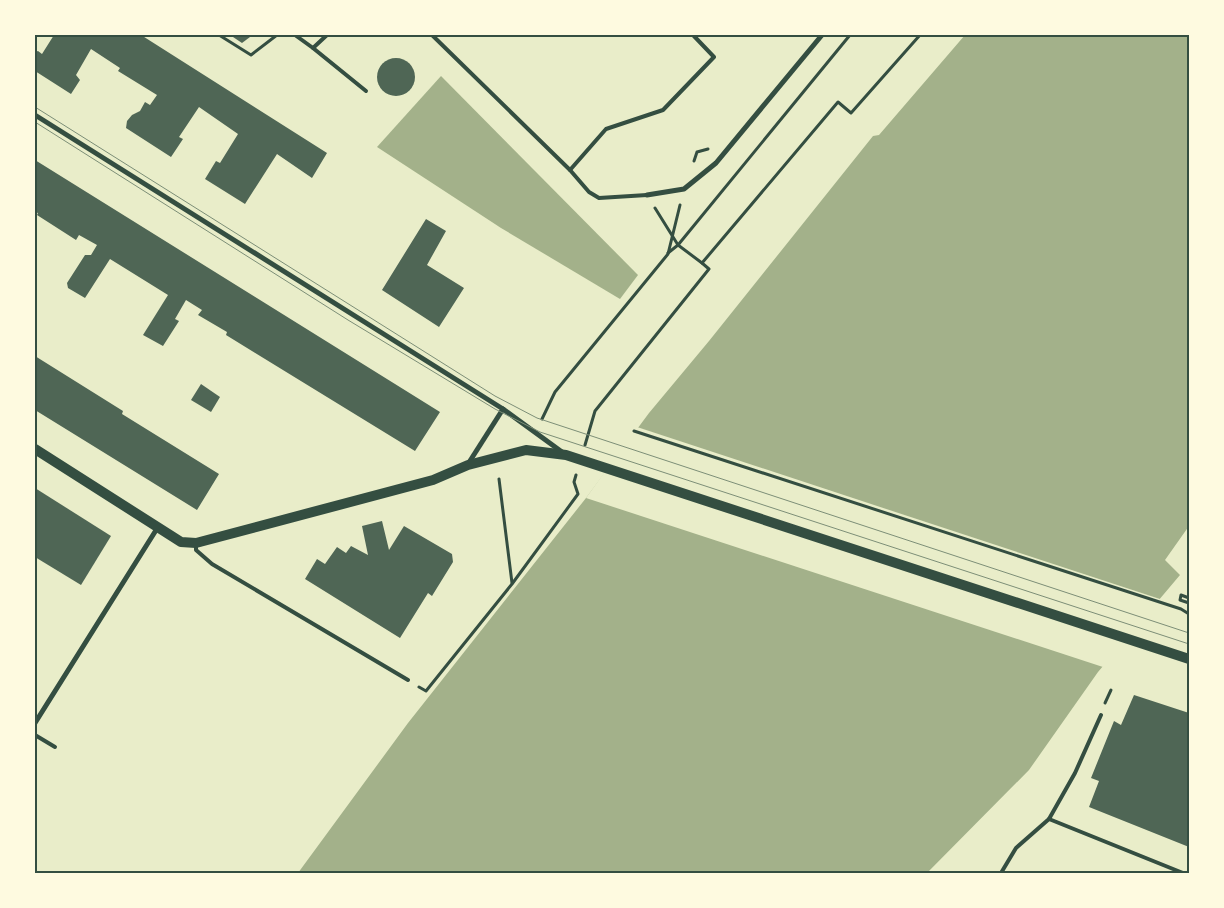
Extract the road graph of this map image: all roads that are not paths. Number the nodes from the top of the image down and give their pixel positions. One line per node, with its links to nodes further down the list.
1 (295, 35): 6 (lane)
2 (327, 35): 6 (lane)
3 (432, 35): 9 (lane)
4 (693, 35): 9 (lane)
5 (822, 35): 10 (street)
6 (313, 48): 7 (lane)
7 (366, 91)
8 (35, 115): 11 (street)
9 (570, 170): 10 (lane)
10 (647, 194)
11 (503, 409): 13 (street); 14 (street)
12 (35, 449): 15 (main road)
13 (566, 455): 14 (main road); 17 (main road)
14 (468, 465): 16 (main road)
15 (158, 527): 16 (main road); 20 (street)
16 (196, 543): 18 (lane)
17 (1189, 659)
18 (408, 680)
19 (1100, 715): 23 (lane)
20 (35, 723)
21 (35, 735): 22 (lane)
22 (55, 747)
23 (1049, 819): 24 (lane); 25 (lane)
24 (1001, 873)
25 (1183, 873)

